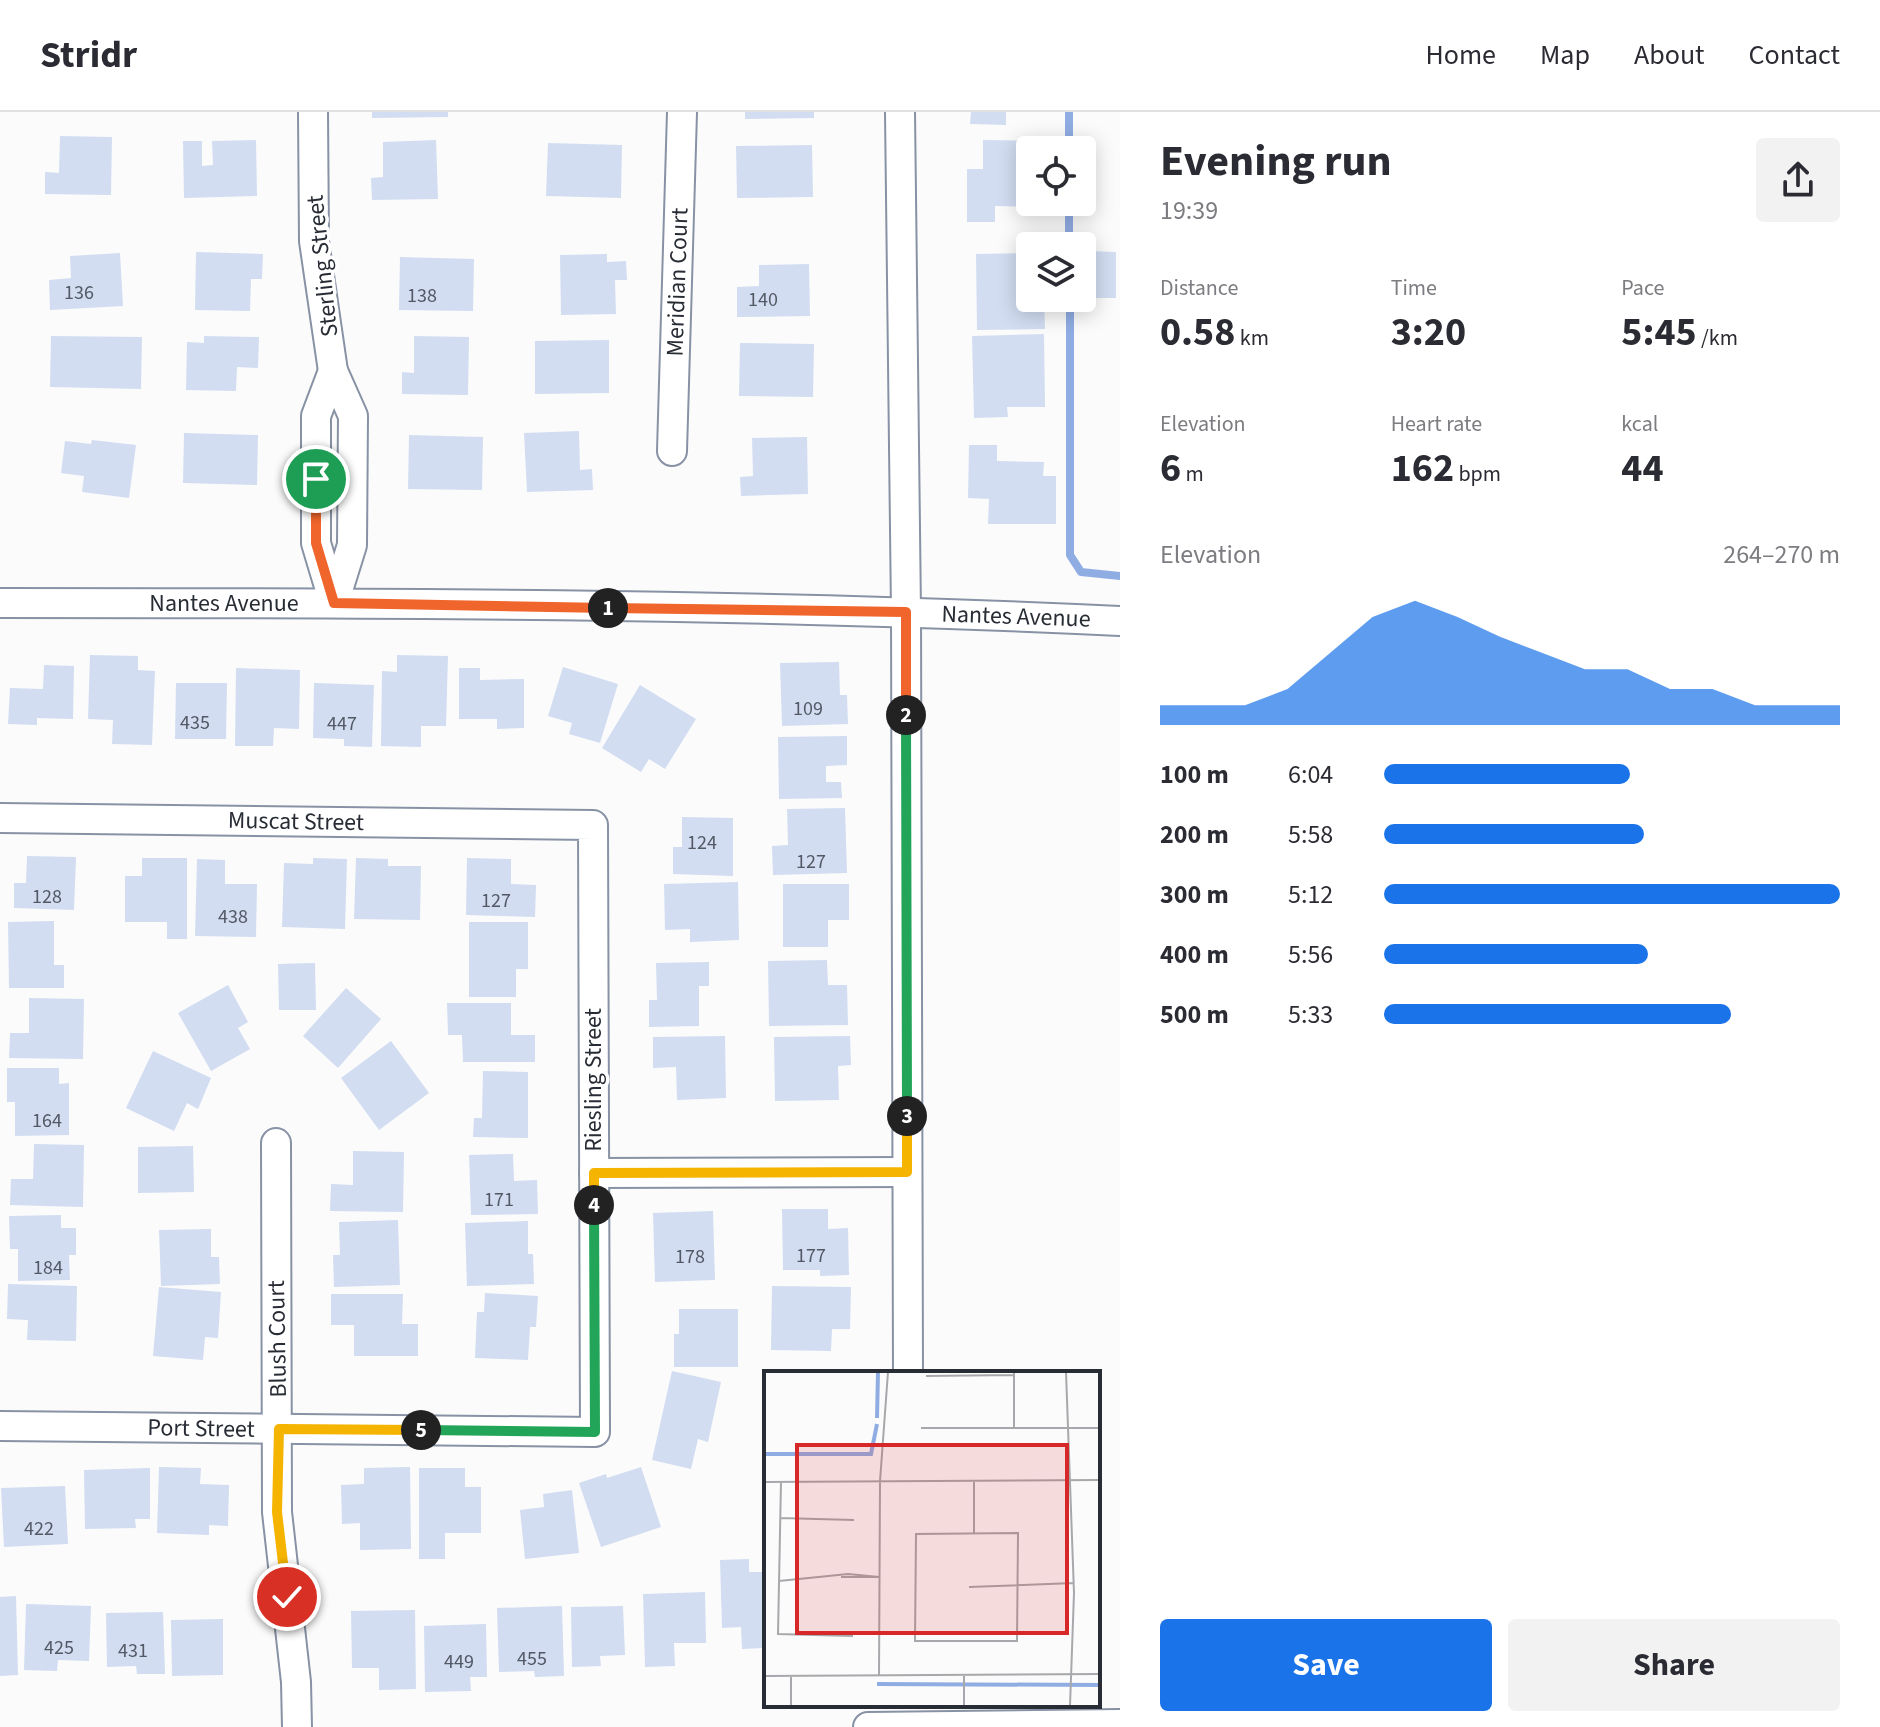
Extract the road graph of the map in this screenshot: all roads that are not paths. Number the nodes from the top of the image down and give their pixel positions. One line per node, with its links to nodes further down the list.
1 (313, 112): 6 (street, Sterling Street)
2 (682, 112): 4 (street, Meridian Court)
3 (900, 112): 7 (street)
4 (672, 451)
5 (0, 603): 6 (street, Nantes Avenue)
6 (334, 603): 7 (street, Nantes Avenue)
7 (906, 612): 8 (street, Nantes Avenue); 12 (street)
8 (1120, 621)
9 (0, 818): 10 (street, Muscat Street)
10 (593, 825): 13 (street, Riesling Street)
11 (276, 1143): 16 (street, Blush Court)
12 (907, 1172): 13 (street); 14 (street)
13 (594, 1173): 17 (street, Riesling Street)
14 (908, 1371)
15 (0, 1426): 16 (street, Port Street)
16 (279, 1429): 17 (street, Port Street); 20 (street, Blush Court)
17 (595, 1432)
18 (909, 1719): 19 (street); 21 (street)
19 (1120, 1724)
20 (297, 1727)
21 (868, 1727)

